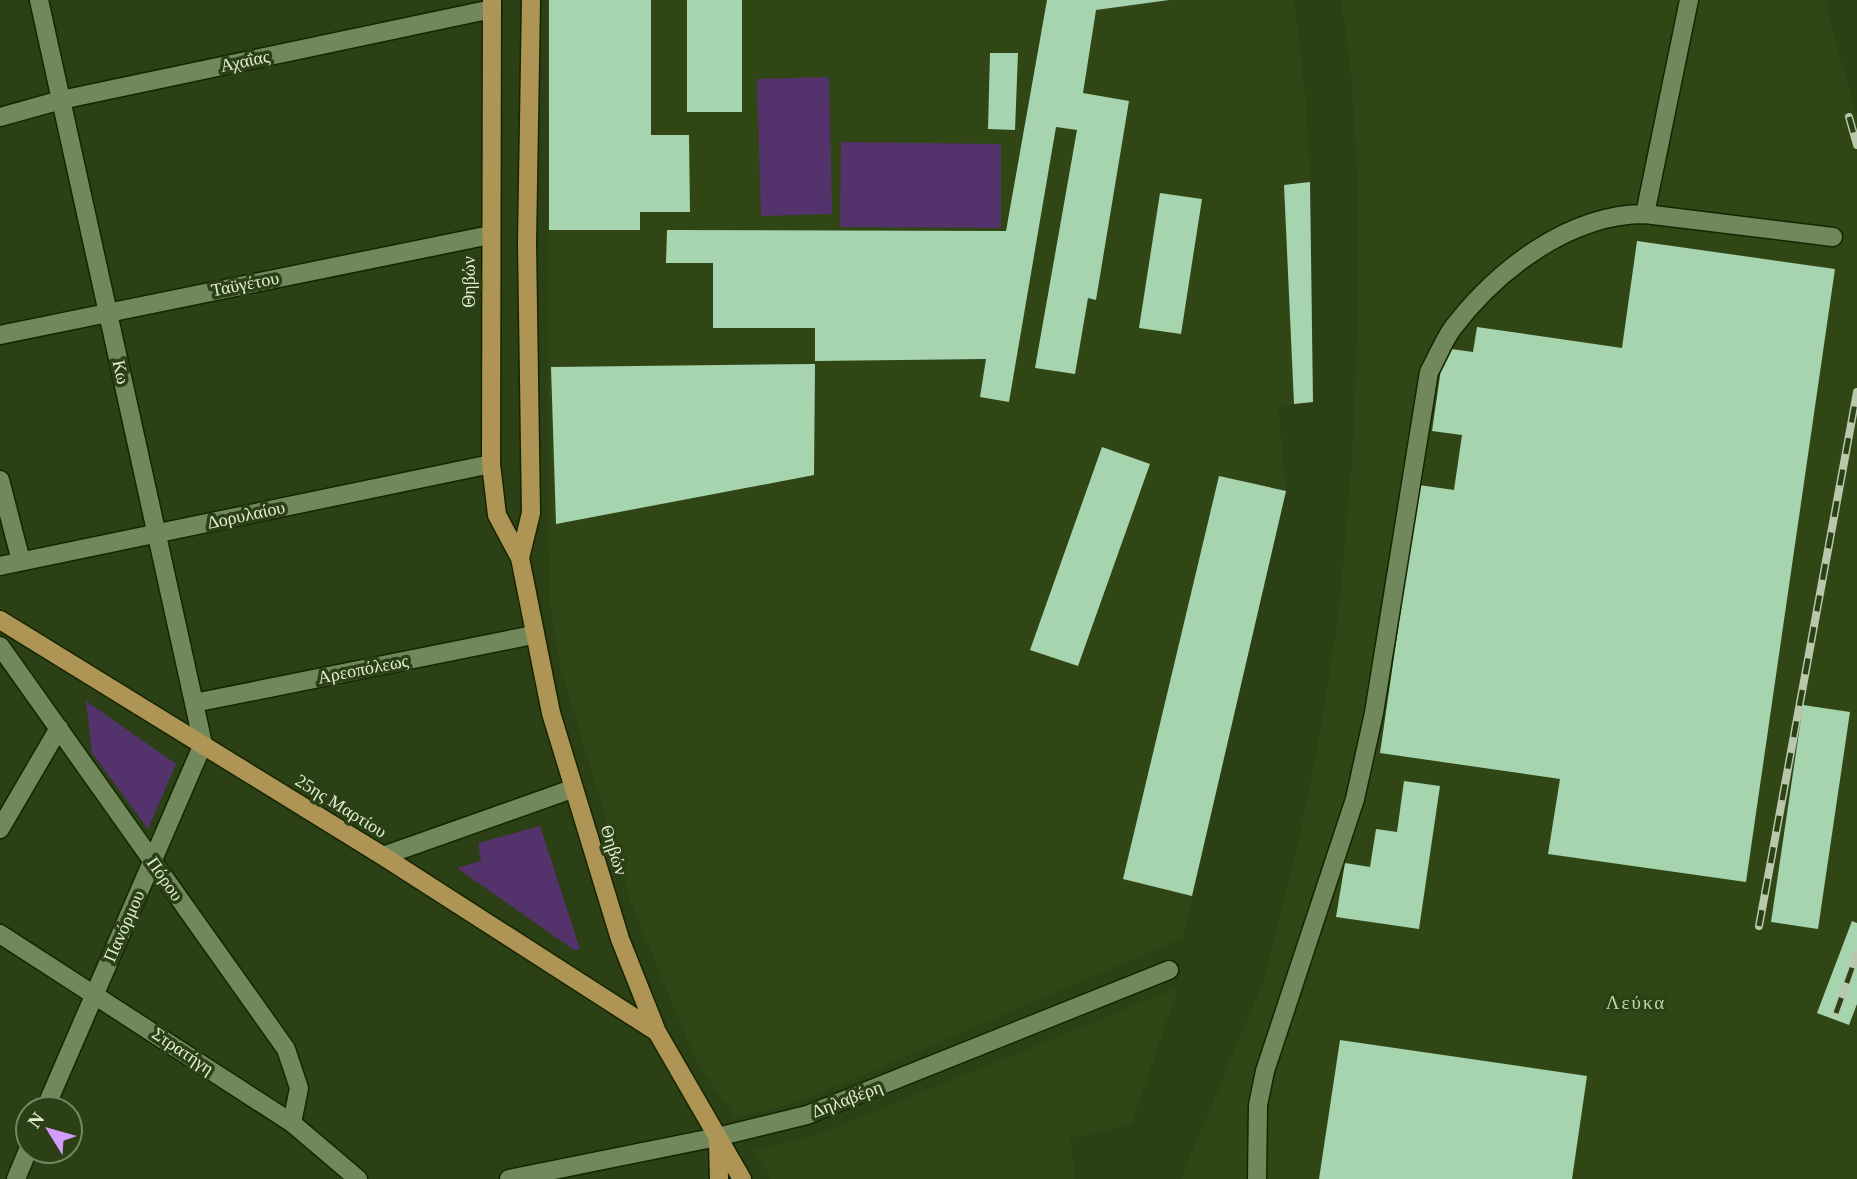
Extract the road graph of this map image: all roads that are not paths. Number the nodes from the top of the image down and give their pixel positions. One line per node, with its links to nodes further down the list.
1 (39, 0): 5 (street, Κω)
2 (531, 0): 15 (main road, Θηβών)
3 (1689, 0): 7 (street)
4 (492, 4): 5 (street, Αχαΐας); 8 (main road, Θηβών)
5 (61, 100): 6 (street, Αχαΐας); 10 (street, Κω)
6 (0, 117)
7 (1645, 214): 9 (street); 41 (street)
8 (490, 235): 10 (street, Ταϋγέτου); 12 (main road, Θηβών)
9 (1833, 237)
10 (108, 312): 11 (street, Ταϋγέτου); 14 (street, Κω)
11 (0, 335)
12 (491, 464): 14 (street, Δορυλαίου); 15 (main road, Θηβών)
13 (0, 480): 16 (street)
14 (156, 534): 16 (street, Δορυλαίου); 21 (street, Κω)
15 (520, 558): 19 (main road, Θηβών)
16 (21, 561): 17 (street, Δορυλαίου)
17 (0, 566)
18 (0, 620): 23 (main road, 25ης Μαρτίου)
19 (533, 635): 21 (street, Αρεοπόλεως); 24 (main road, Θηβών)
20 (0, 646): 22 (street, Πόρου)
21 (194, 703): 23 (street, Κω)
22 (59, 728): 25 (street); 27 (street, Πόρου)
23 (203, 744): 26 (main road, 25ης Μαρτίου); 27 (street, Πανόρμου)
24 (572, 789): 26 (street); 31 (main road, Θηβών)
25 (0, 829)
26 (383, 856): 31 (main road, 25ης Μαρτίου)
27 (152, 860): 30 (street, Πανόρμου); 33 (street, Πόρου)
28 (0, 934): 30 (street, Στρατήγη)
29 (1169, 970): 34 (street, Δηλαβέρη)
30 (95, 992): 32 (street, Πανόρμου); 33 (street, Στρατήγη)
31 (657, 1032): 34 (main road, Θηβών)
32 (52, 1095)
33 (292, 1123): 37 (street, Στρατήγη)
34 (717, 1137): 38 (street, Δηλαβέρη); 39 (main road, Θηβών); 40 (main road, Θηβών)
35 (0, 1170): 36 (street)
36 (16, 1179)
37 (358, 1179)
38 (509, 1179)
39 (719, 1179)
40 (742, 1179)
41 (1257, 1179)

